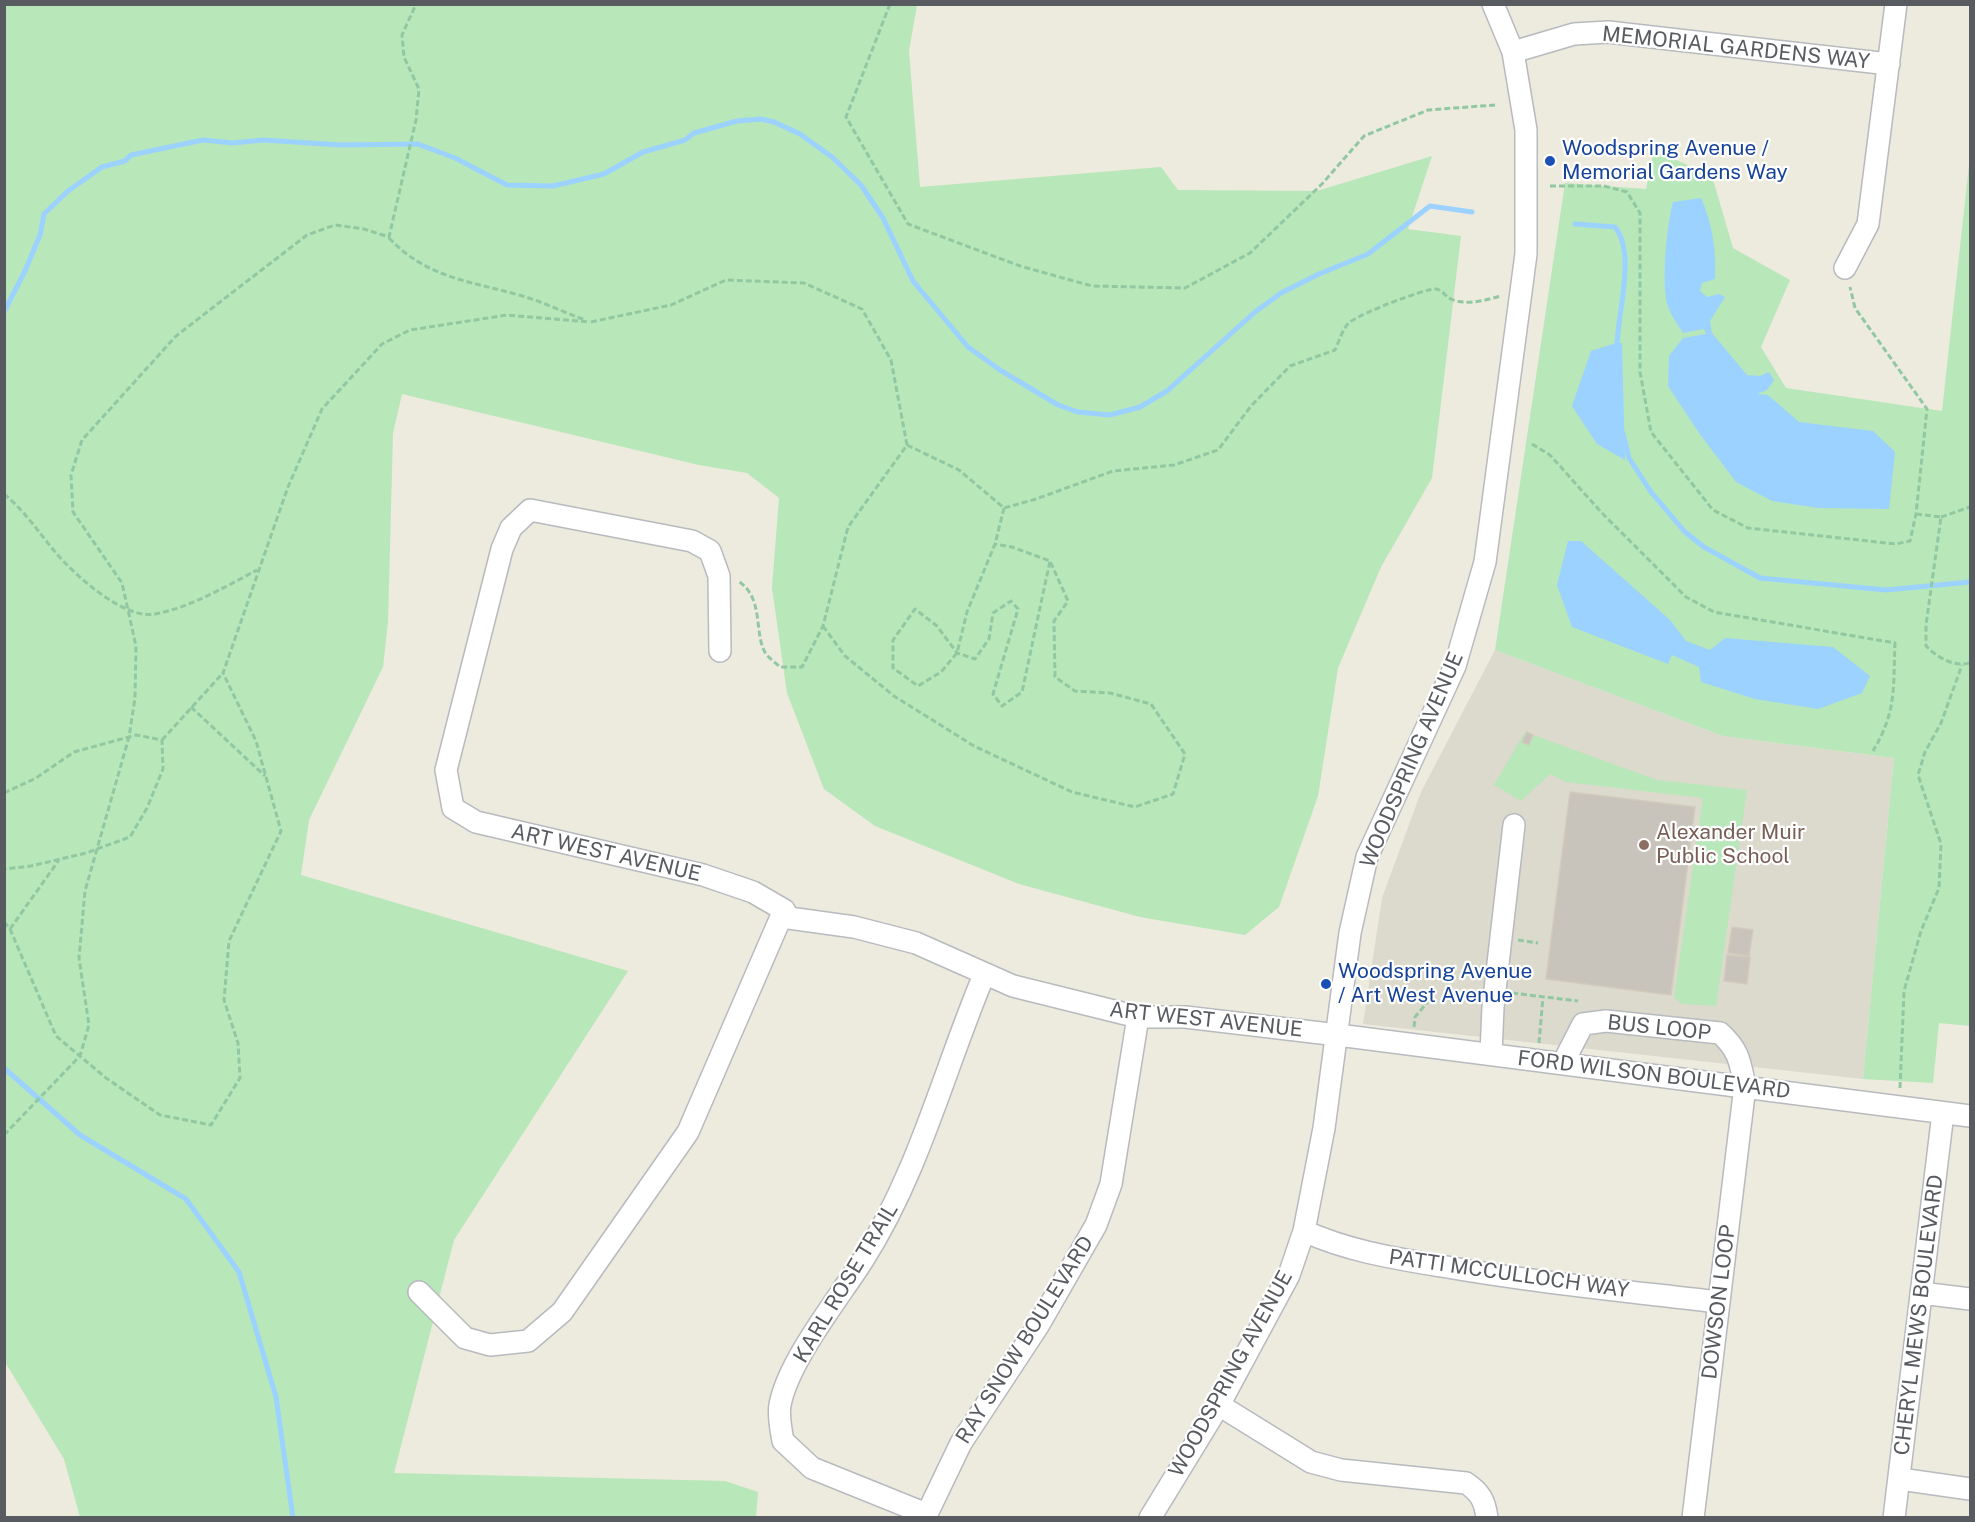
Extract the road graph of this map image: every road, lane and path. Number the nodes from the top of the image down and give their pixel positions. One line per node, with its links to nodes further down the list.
1 (416, 4): 9 (path)
2 (890, 4): 7 (path)
3 (1493, 4): 5 (street, WOODSPRING AVENUE)
4 (1896, 4): 6 (street)
5 (1513, 52): 6 (street, MEMORIAL GARDENS WAY); 51 (street, WOODSPRING AVENUE)
6 (1890, 64): 10 (street)
7 (1495, 105)
8 (1550, 186): 18 (path)
9 (388, 237): 12 (path); 24 (path)
10 (1845, 268): 18 (path)
11 (1501, 296): 17 (path)
12 (590, 322): 14 (path); 22 (path)
13 (1532, 444): 34 (path)
14 (907, 445): 17 (path); 25 (path)
15 (4, 494): 24 (path)
16 (1971, 507): 19 (path)
17 (1004, 508): 20 (path)
18 (1916, 514): 19 (path)
19 (1941, 517): 29 (path)
20 (995, 544): 21 (path); 27 (path)
21 (1050, 561): 25 (path); 27 (path)
22 (258, 569): 24 (path); 30 (path)
23 (719, 576): 25 (path); 26 (street, ART WEST AVENUE); 41 (street, ART WEST AVENUE)
24 (126, 609): 32 (path)
25 (823, 626)
26 (720, 651)
27 (957, 653): 27 (path)
28 (1971, 663): 29 (path)
29 (1962, 665): 57 (path)
30 (223, 673): 31 (path); 35 (path)
31 (191, 707): 33 (path); 35 (path)
32 (129, 737): 33 (path); 36 (path); 38 (path)
33 (162, 740): 38 (path)
34 (1873, 751)
35 (266, 777): 54 (path)
36 (4, 792)
37 (1514, 825): 53 (street)
38 (97, 849): 39 (path); 54 (path)
39 (60, 859): 40 (path); 43 (path)
40 (4, 869)
41 (784, 910): 44 (street, ART WEST AVENUE); 62 (street)
42 (4, 922): 43 (path)
43 (10, 929): 54 (path)
44 (984, 975): 49 (street, ART WEST AVENUE); 69 (street, KARL ROSE TRAIL)
45 (1507, 993): 46 (path)
46 (1543, 997): 48 (path); 52 (path)
47 (1431, 998): 50 (path)
48 (1578, 1001)
49 (1138, 1017): 51 (street, ART WEST AVENUE); 69 (street, RAY SNOW BOULEVARD)
50 (1413, 1028)
51 (1338, 1035): 53 (street, FORD WILSON BOULEVARD); 61 (street, WOODSPRING AVENUE)
52 (1539, 1043)
53 (1491, 1054): 55 (street, FORD WILSON BOULEVARD)
54 (80, 1056): 60 (path)
55 (1563, 1063): 56 (street, FORD WILSON BOULEVARD); 56 (street, BUS LOOP)
56 (1745, 1086): 58 (street, FORD WILSON BOULEVARD); 65 (street, DOWSON LOOP)
57 (1900, 1089)
58 (1943, 1113): 59 (street, FORD WILSON BOULEVARD); 63 (street, CHERYL MEWS BOULEVARD)
59 (1971, 1116)
60 (4, 1135)
61 (1304, 1231): 65 (street, PATTI MCCULLOCH WAY); 66 (street, WOODSPRING AVENUE)
62 (418, 1292)
63 (1921, 1293): 64 (street); 67 (street, CHERYL MEWS BOULEVARD)
64 (1971, 1299)
65 (1718, 1302): 72 (street, DOWSON LOOP)
66 (1219, 1405): 70 (street, WOODSPRING AVENUE); 71 (street)
67 (1900, 1479): 68 (street); 73 (street, CHERYL MEWS BOULEVARD)
68 (1971, 1489)
69 (925, 1516)
70 (1150, 1518)
71 (1487, 1518)
72 (1694, 1518)
73 (1894, 1518)

